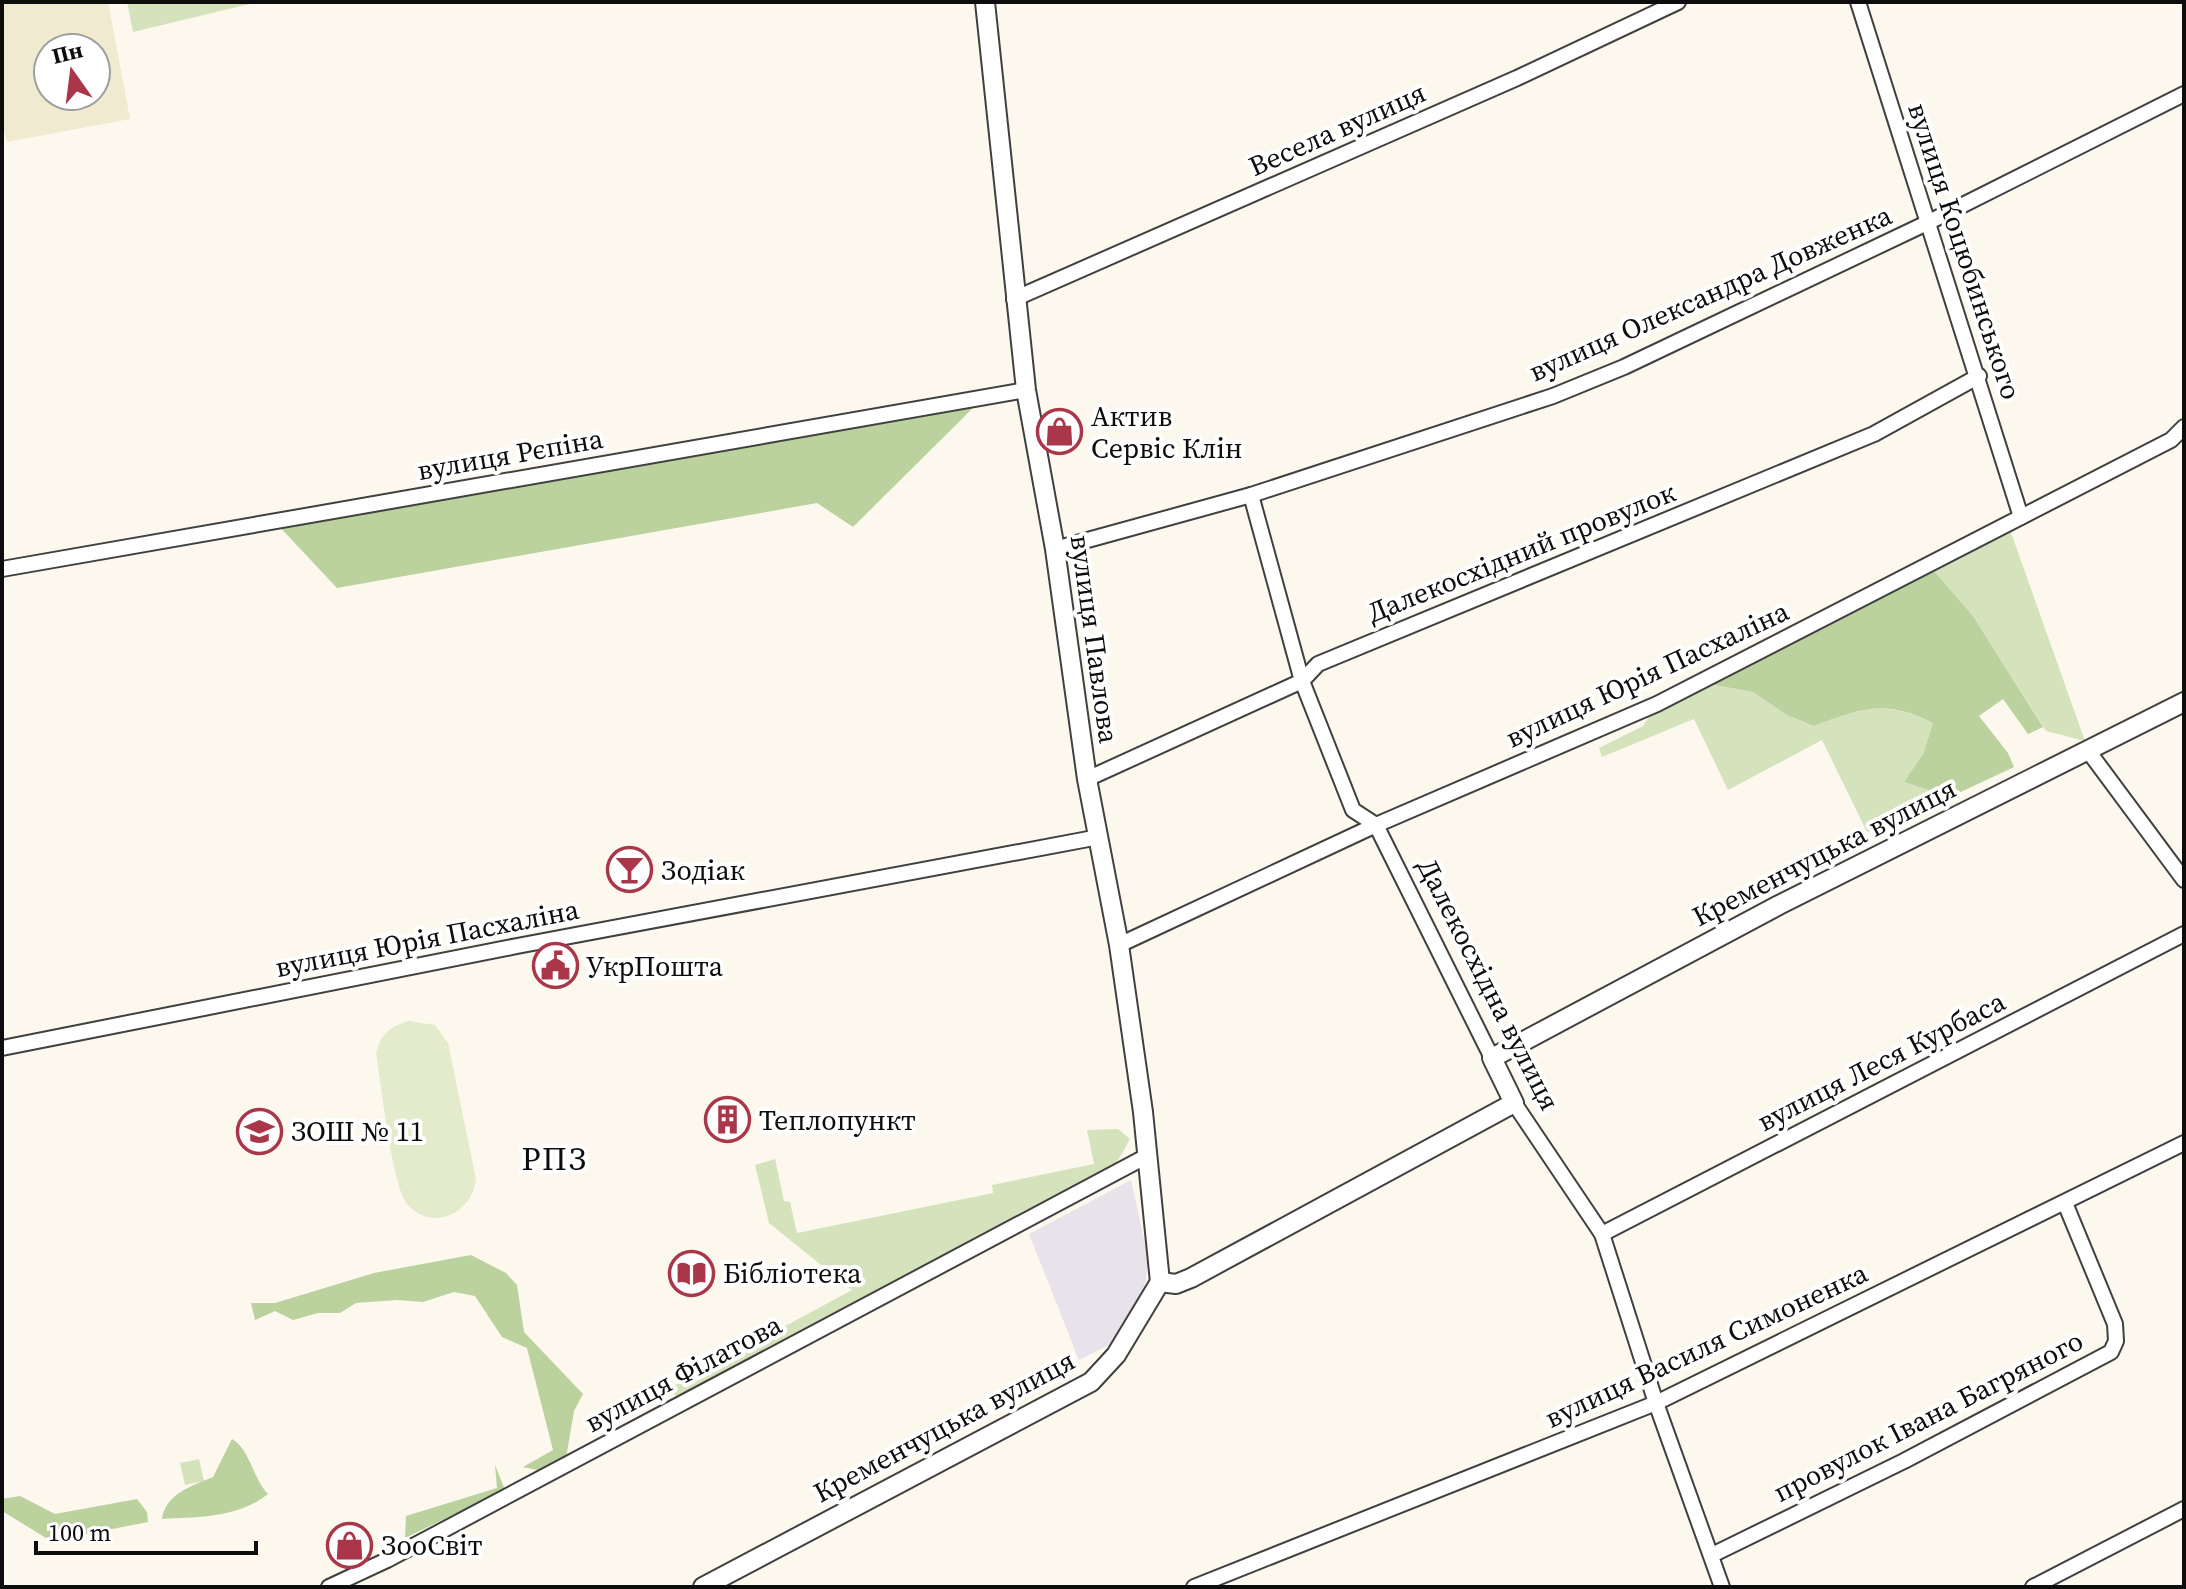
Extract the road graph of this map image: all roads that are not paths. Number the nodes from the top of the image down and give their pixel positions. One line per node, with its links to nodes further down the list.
1 (985, 2): 6 (street, вулиця Павлова)
2 (1678, 2): 6 (street, Весела вулиця)
3 (1858, 2): 5 (street, вулиця Коцюбинського)
4 (2184, 94): 5 (street, вулиця Олександра Довженка)
5 (1929, 222): 7 (street, вулиця Коцюбинського); 10 (street, вулиця Олександра Довженка)
6 (1014, 299): 8 (street, вулиця Павлова)
7 (1979, 376): 11 (street, вулиця Коцюбинського); 14 (street, Далекосхідний провулок)
8 (1026, 390): 12 (street, вулиця Павлова); 13 (street, вулиця Рєпіна)
9 (2184, 427): 11 (street, вулиця Юрія Пасхаліна)
10 (1251, 495): 12 (street, вулиця Олександра Довженка); 14 (street, Далекосхідна вулиця)
11 (2021, 517): 18 (street, вулиця Юрія Пасхаліна)
12 (1055, 549): 17 (street, вулиця Павлова)
13 (2, 569)
14 (1302, 681): 17 (street, Далекосхідний провулок); 18 (street, Далекосхідна вулиця)
15 (2184, 702): 16 (street, Кременчуцька вулиця)
16 (2089, 752): 20 (street); 24 (street, Кременчуцька вулиця)
17 (1087, 779): 19 (street, вулиця Павлова)
18 (1376, 825): 22 (street, вулиця Юрія Пасхаліна); 24 (street, Далекосхідна вулиця)
19 (1099, 837): 22 (street, вулиця Павлова); 23 (street, вулиця Юрія Пасхаліна)
20 (2184, 880)
21 (2184, 934): 29 (street, вулиця Леся Курбаса)
22 (1119, 945): 27 (street, вулиця Павлова)
23 (2, 1048)
24 (1492, 1058): 25 (street, Далекосхідна вулиця)
25 (1514, 1103): 29 (street, Далекосхідна вулиця); 30 (street)
26 (2184, 1143): 28 (street, вулиця Василя Симоненка)
27 (1145, 1157): 30 (street, вулиця Павлова); 34 (street, вулиця Філатова)
28 (2065, 1203): 31 (street, вулиця Василя Симоненка); 33 (street, провулок Івана Багряного)
29 (1602, 1234): 31 (street, Далекосхідна вулиця)
30 (1160, 1282): 35 (street, Кременчуцька вулиця)
31 (1656, 1403): 33 (street, Далекосхідна вулиця); 36 (street, вулиця Василя Симоненка)
32 (2184, 1509): 38 (street)
33 (1712, 1555): 37 (street, Далекосхідна вулиця)
34 (329, 1587)
35 (703, 1587)
36 (1194, 1587)
37 (1722, 1587)
38 (2033, 1587)

